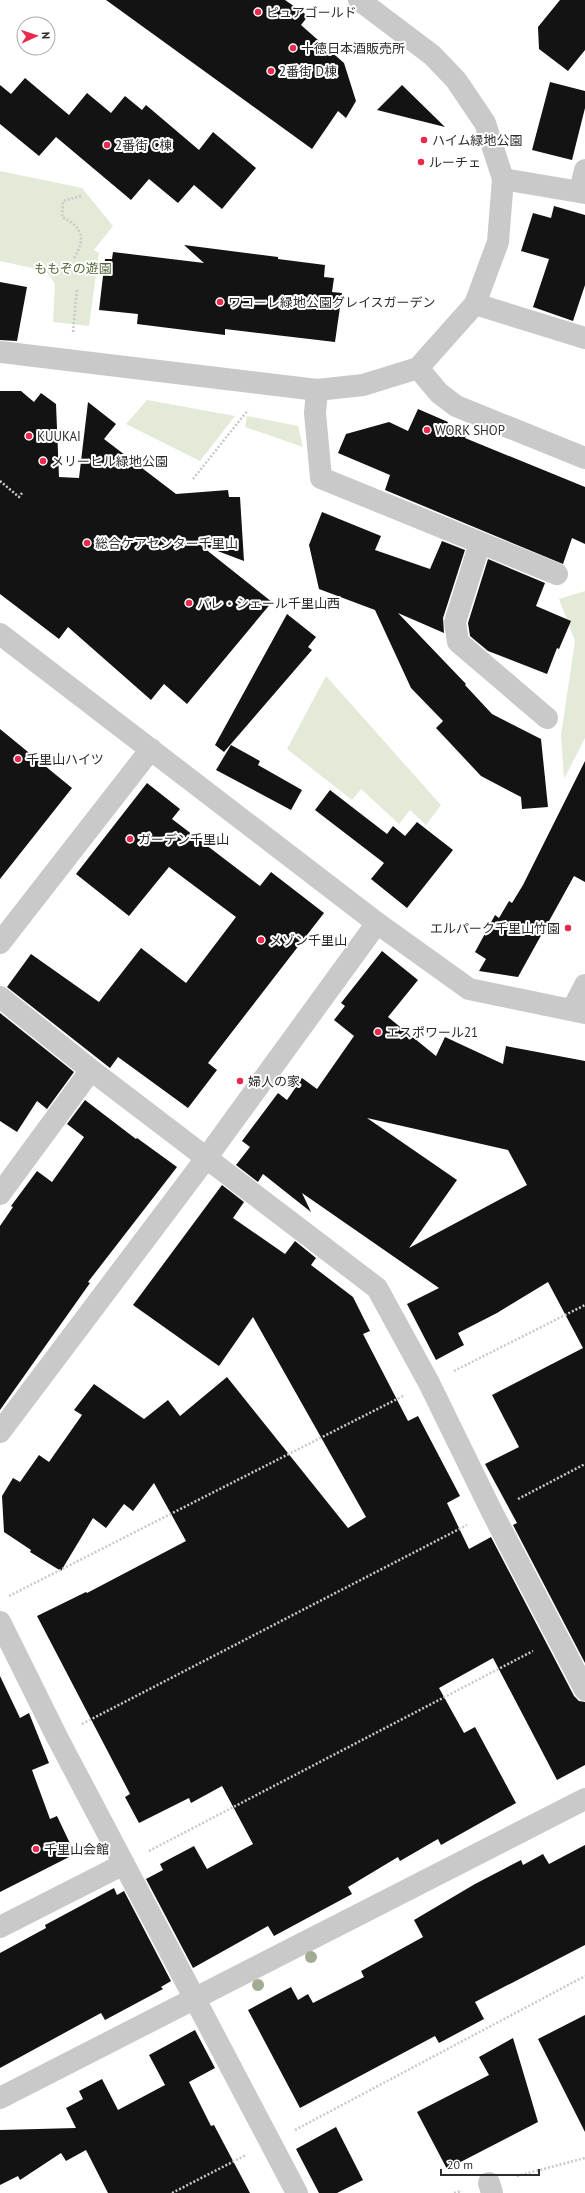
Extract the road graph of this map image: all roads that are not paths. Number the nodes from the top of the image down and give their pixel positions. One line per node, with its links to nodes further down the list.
1 (359, 0): 2 (street)
2 (379, 6): 4 (street)
3 (585, 170): 5 (street)
4 (503, 179): 5 (street); 6 (street)
5 (582, 192)
6 (476, 304): 7 (street); 9 (street)
7 (585, 338)
8 (0, 352): 10 (street)
9 (418, 368): 10 (street); 11 (street)
10 (317, 390): 12 (street)
11 (585, 458)
12 (480, 543): 13 (street); 15 (street)
13 (557, 574)
14 (0, 634): 16 (street)
15 (547, 718)
16 (151, 749): 17 (street); 18 (street)
17 (377, 923): 21 (street); 23 (street)
18 (0, 944)
19 (585, 985): 21 (street)
20 (0, 997): 22 (street)
21 (579, 1012)
22 (91, 1070): 23 (street); 24 (street)
23 (206, 1157): 25 (street); 27 (street)
24 (0, 1194)
25 (0, 1432)
26 (0, 1622): 29 (street)
27 (585, 1690)
28 (585, 1799): 31 (street)
29 (124, 1864): 30 (street); 31 (street)
30 (0, 1927)
31 (195, 1999): 32 (street); 33 (street)
32 (0, 2098)
33 (297, 2193)

